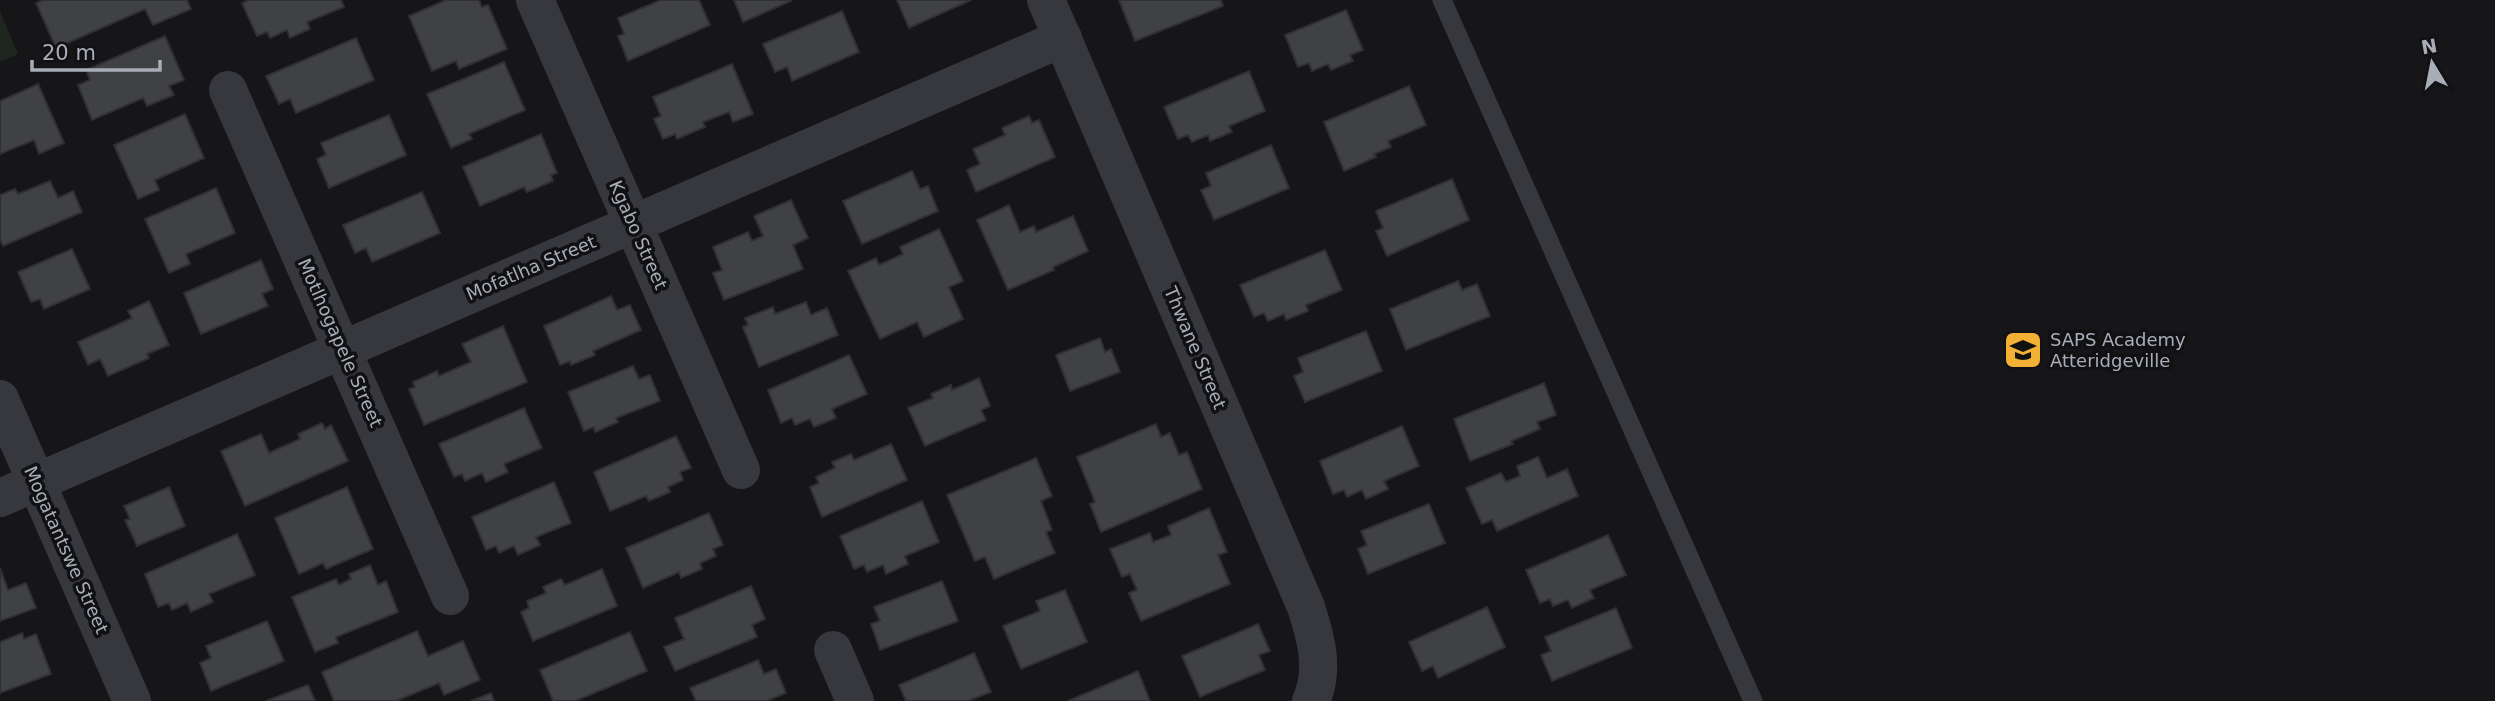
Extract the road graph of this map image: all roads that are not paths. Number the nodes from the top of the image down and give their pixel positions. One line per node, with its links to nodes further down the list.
1 (535, 0): 6 (street, Kgabo Street)
2 (1046, 0): 4 (street, Thwane Street)
3 (1441, 0): 17 (lane)
4 (1063, 38): 6 (street, Mofatlha Street); 16 (street, Thwane Street)
5 (228, 90): 7 (street, Motlhogapele Street)
6 (633, 224): 7 (street, Mofatlha Street); 9 (street, Kgabo Street)
7 (343, 349): 10 (street, Mofatlha Street); 12 (street, Motlhogapele Street)
8 (0, 399): 10 (street, Mogatantswe Street)
9 (741, 470)
10 (36, 482): 11 (street, Mofatlha Street); 14 (street, Mogatantswe Street)
11 (0, 498)
12 (450, 596)
13 (833, 650): 15 (street)
14 (132, 701)
15 (855, 701)
16 (1311, 701)
17 (1753, 701)

